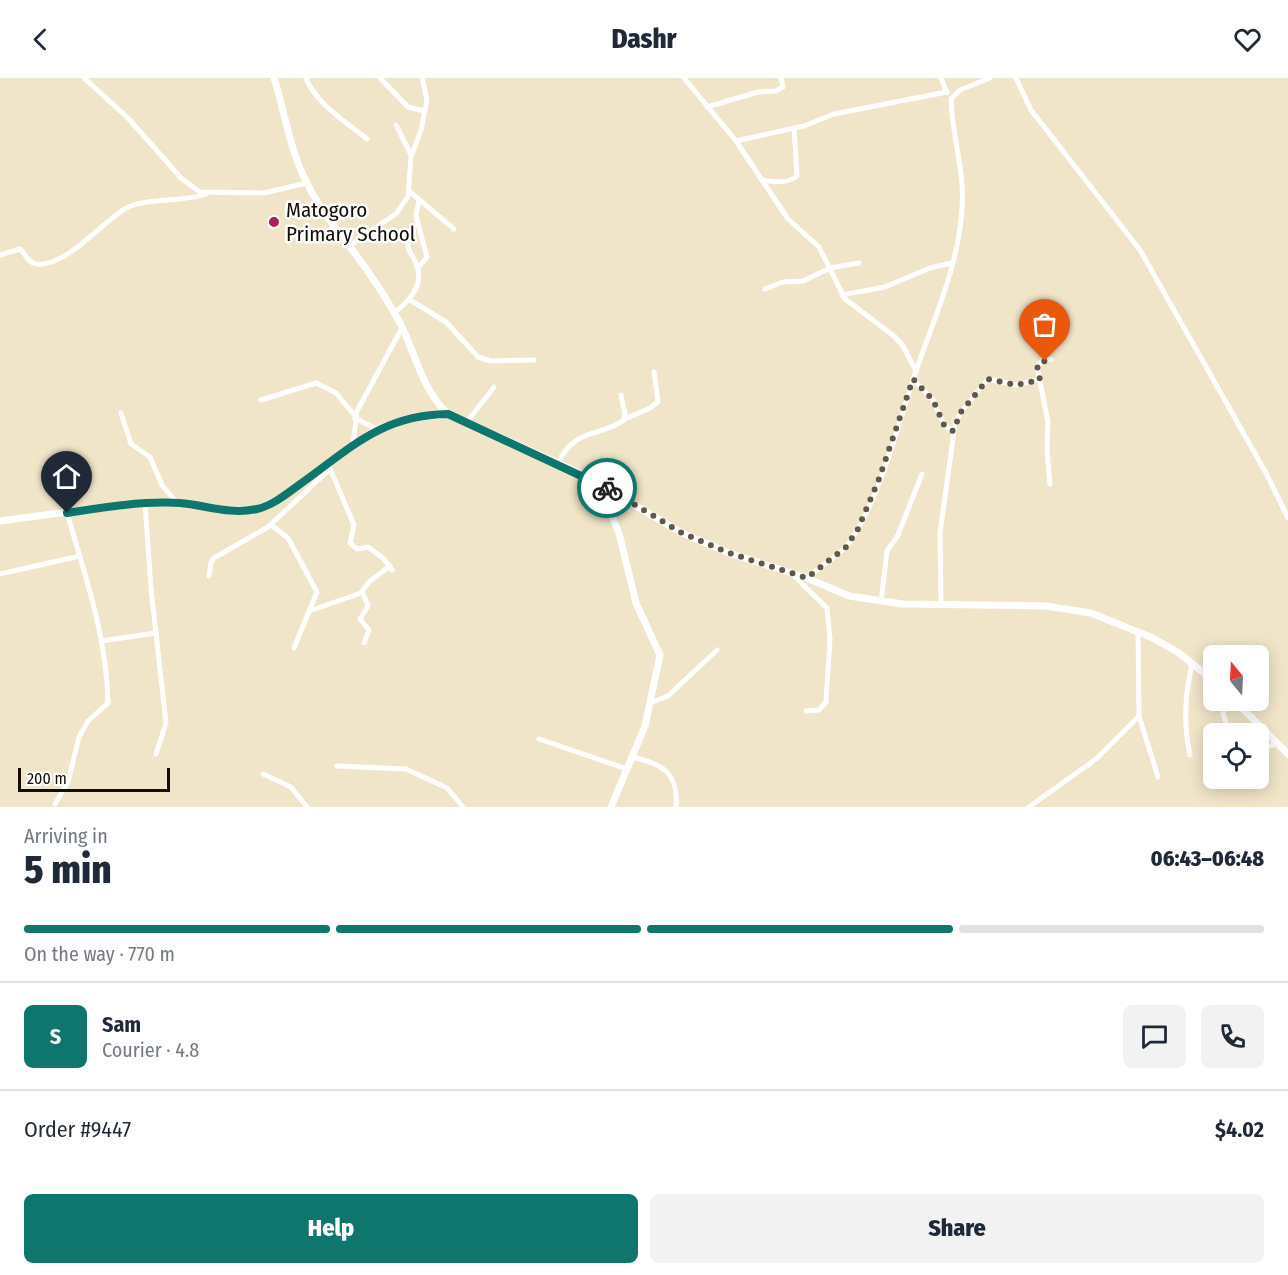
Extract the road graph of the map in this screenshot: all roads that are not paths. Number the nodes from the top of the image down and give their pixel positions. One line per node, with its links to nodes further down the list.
1 (84, 78): 23 (street)
2 (274, 78): 21 (street)
3 (306, 78): 17 (street)
4 (380, 78): 14 (street)
5 (422, 78): 14 (street)
6 (684, 78): 13 (street)
7 (781, 78): 13 (street)
8 (941, 78): 11 (street)
9 (990, 78): 12 (street)
10 (1016, 78): 63 (street)
11 (947, 92): 12 (street); 16 (street)
12 (951, 99): 30 (street)
13 (707, 107): 18 (street)
14 (424, 111): 19 (street)
15 (396, 125): 19 (street)
16 (794, 128): 18 (street); 20 (street)
17 (367, 139)
18 (736, 141): 20 (street)
19 (412, 155): 22 (street)
20 (762, 180): 32 (street)
21 (306, 183): 23 (street); 27 (street)
22 (409, 191): 24 (street); 27 (street)
23 (207, 193): 28 (street)
24 (419, 200): 25 (street); 31 (street)
25 (454, 229)
26 (409, 240): 31 (street)
27 (349, 246): 36 (street)
28 (0, 255)
29 (859, 263): 32 (street)
30 (952, 263): 34 (street); 40 (street)
31 (418, 268): 35 (street)
32 (830, 268): 33 (street); 34 (street)
33 (765, 289)
34 (842, 295): 40 (street)
35 (410, 300): 36 (street); 39 (street)
36 (394, 313): 37 (street)
37 (402, 328): 48 (street); 49 (street)
38 (1051, 359): 43 (street)
39 (534, 360)
40 (916, 371): 42 (street)
41 (654, 372): 50 (street)
42 (913, 379): 53 (street); 70 (street)
43 (1040, 380): 53 (street); 58 (street)
44 (494, 387): 51 (street)
45 (621, 395): 50 (street)
46 (261, 400): 49 (street)
47 (121, 413): 61 (street)
48 (448, 414): 51 (street); 52 (street)
49 (356, 418): 52 (street); 54 (street)
50 (625, 418): 55 (street)
51 (467, 422): 55 (street)
52 (377, 429): 54 (street)
53 (953, 431): 73 (street)
54 (353, 445): 56 (street)
55 (558, 463): 59 (street)
56 (329, 467): 61 (street); 65 (street); 71 (street)
57 (922, 474): 72 (street)
58 (1050, 484)
59 (603, 486): 68 (street); 83 (street)
60 (146, 503): 61 (street); 62 (street); 76 (street)
61 (177, 503)
62 (67, 513): 64 (street); 66 (street)
63 (1288, 518)
64 (0, 521)
65 (271, 525): 69 (street); 74 (street)
66 (80, 556): 67 (street); 77 (street)
67 (0, 574)
68 (792, 574): 70 (street); 84 (street)
69 (209, 576)
70 (807, 578): 72 (street)
71 (362, 593): 74 (street); 78 (street)
72 (882, 602): 73 (street)
73 (941, 603): 75 (street)
74 (312, 610): 79 (street)
75 (1138, 631): 81 (street); 86 (street)
76 (156, 633): 77 (street); 91 (street)
77 (101, 641): 98 (street)
78 (364, 644)
79 (294, 648)
80 (717, 650): 83 (street)
81 (1192, 664): 82 (street); 92 (street)
82 (1203, 672)
83 (650, 703): 93 (street)
84 (806, 711)
85 (1245, 711): 88 (street)
86 (1139, 716): 97 (street); 103 (street)
87 (539, 739): 95 (street)
88 (1277, 743): 89 (street); 90 (street)
89 (1269, 746)
90 (1287, 751)
91 (156, 754)
92 (1190, 755)
93 (632, 757): 95 (street); 102 (street)
94 (337, 766): 100 (street)
95 (627, 769): 101 (street)
96 (262, 774): 99 (street)
97 (1158, 777)
98 (55, 804)
99 (307, 807)
100 (463, 807)
101 (611, 807)
102 (676, 807)
103 (1029, 807)

